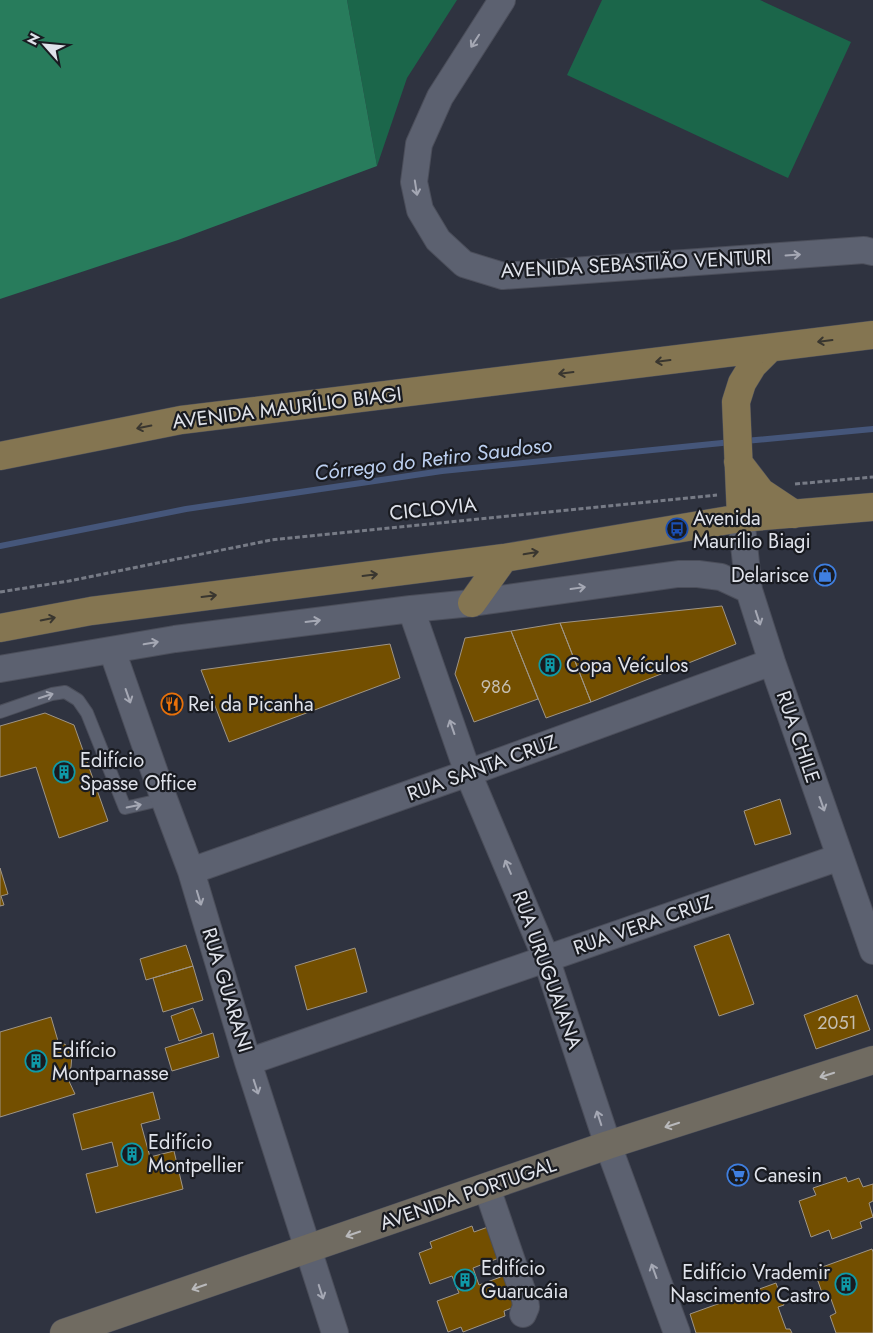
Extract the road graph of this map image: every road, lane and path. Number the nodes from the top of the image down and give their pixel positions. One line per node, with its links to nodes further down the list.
1 (502, 0): 2 (street, AVENIDA SEBASTIÃO VENTURI, one-way to 2)
2 (873, 252)
3 (873, 335): 4 (main road, AVENIDA MAURÍLIO BIAGI, one-way to 4)
4 (770, 348): 5 (main road, AVENIDA MAURÍLIO BIAGI, one-way to 5); 7 (main road)
5 (0, 456)
6 (873, 476): 7 (path, CICLOVIA)
7 (746, 499): 8 (main road); 9 (main road, one-way to 7); 10 (street, RUA CHILE); 11 (path, CICLOVIA)
8 (873, 507)
9 (504, 558): 12 (main road); 14 (main road, one-way to 9)
10 (749, 590): 12 (street, one-way to 10); 16 (street, RUA CHILE, one-way to 16)
11 (0, 592)
12 (472, 603): 13 (street)
13 (411, 609): 15 (street, one-way to 13); 19 (street, RUA URUGUAIANA, one-way to 13)
14 (0, 628)
15 (112, 650): 17 (street); 20 (street, RUA GUARANI, one-way to 20)
16 (772, 662): 19 (street, RUA SANTA CRUZ); 21 (street, RUA CHILE, one-way to 21)
17 (0, 669)
18 (0, 712): 20 (lane, one-way to 20)
19 (468, 773): 22 (street, RUA SANTA CRUZ); 24 (street, RUA URUGUAIANA, one-way to 19)
20 (164, 800): 22 (street, RUA GUARANI)
21 (840, 857): 23 (street, RUA CHILE); 24 (street, RUA VERA CRUZ)
22 (191, 871): 26 (street, RUA GUARANI, one-way to 26)
23 (873, 951)
24 (546, 958): 26 (street, RUA VERA CRUZ); 27 (street, RUA URUGUAIANA, one-way to 24)
25 (873, 1060): 27 (main road, AVENIDA PORTUGAL, one-way to 27)
26 (248, 1062): 29 (street, RUA GUARANI, one-way to 29)
27 (608, 1145): 28 (main road, AVENIDA PORTUGAL); 33 (street, RUA URUGUAIANA, one-way to 27)
28 (487, 1188): 29 (main road, AVENIDA PORTUGAL, one-way to 29); 30 (street)
29 (307, 1250): 31 (main road, AVENIDA PORTUGAL, one-way to 31); 32 (street, RUA GUARANI, one-way to 32)
30 (523, 1314)
31 (64, 1333)
32 (335, 1333)
33 (677, 1333)

